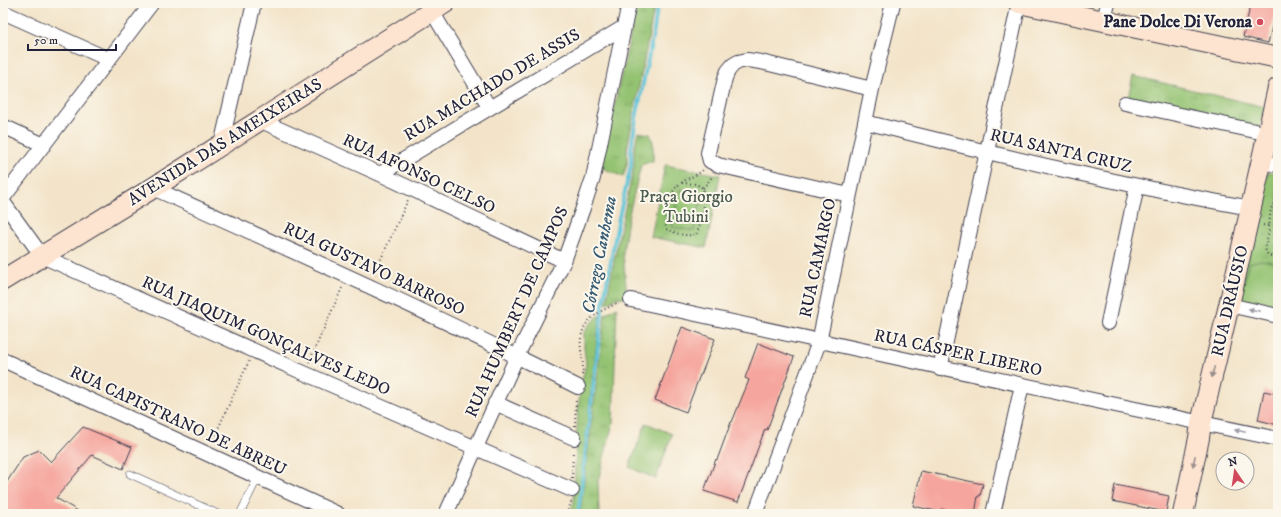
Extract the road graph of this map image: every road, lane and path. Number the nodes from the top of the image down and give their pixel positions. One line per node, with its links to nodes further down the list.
1 (152, 3): 11 (street)
2 (254, 3): 21 (street)
3 (629, 3): 9 (street, RUA HUMBERT DE CAMPOS)
4 (893, 3): 13 (street, RUA CAMARGO)
5 (1019, 3): 8 (street); 22 (street)
6 (434, 6): 15 (street); 16 (street, AVENIDA DAS AMEIXEIRAS)
7 (3, 12): 11 (street)
8 (1106, 12): 10 (street)
9 (624, 27): 15 (street, RUA MACHADO DE ASSIS); 37 (street, RUA HUMBERT DE CAMPOS)
10 (1278, 58)
11 (108, 59): 20 (street)
12 (1278, 88): 19 (street, RUA DRÁUSIO)
13 (872, 89): 17 (street, RUA CAMARGO); 23 (street)
14 (1125, 103): 19 (street)
15 (489, 107): 25 (street, RUA MACHADO DE ASSIS)
16 (259, 120): 21 (street, AVENIDA DAS AMEIXEIRAS); 25 (street, RUA AFONSO CELSO)
17 (865, 122): 22 (street, RUA SANTA CRUZ); 30 (street, RUA CAMARGO)
18 (3, 126): 20 (street)
19 (1269, 134): 24 (street, RUA DRÁUSIO)
20 (44, 145): 31 (street)
21 (221, 145): 28 (street, AVENIDA DAS AMEIXEIRAS)
22 (987, 153): 27 (street, RUA SANTA CRUZ); 50 (street)
23 (710, 161): 26 (path); 30 (street)
24 (1270, 164): 33 (street, RUA DRÁUSIO)
25 (380, 174): 29 (street, RUA AFONSO CELSO)
26 (682, 183): 26 (path)
27 (1137, 186): 33 (street, RUA SANTA CRUZ); 45 (street)
28 (153, 188): 35 (street, AVENIDA DAS AMEIXEIRAS); 38 (street, RUA GUSTAVO BARROSO)
29 (412, 190): 37 (street, RUA AFONSO CELSO); 40 (path)
30 (849, 195): 46 (street, RUA CAMARGO)
31 (3, 198)
32 (3, 202): 35 (street)
33 (1251, 208): 42 (street, RUA DRÁUSIO)
34 (1269, 226): 36 (path)
35 (42, 256): 39 (street, AVENIDA DAS AMEIXEIRAS); 47 (street, RUA JIAQUIM GONÇALVES LEDO)
36 (1278, 257)
37 (564, 261): 48 (street, RUA HUMBERT DE CAMPOS)
38 (347, 276): 40 (street, RUA GUSTAVO BARROSO); 51 (path)
39 (3, 280)
40 (369, 286): 48 (street, RUA GUSTAVO BARROSO)
41 (631, 300): 46 (street, RUA CÁSPER LIBERO)
42 (1229, 305): 44 (street, one-way to 42); 55 (street, RUA DRÁUSIO, one-way to 55)
43 (609, 307): 53 (path)
44 (1278, 316)
45 (1108, 323)
46 (819, 342): 50 (street, RUA CÁSPER LIBERO); 68 (street, RUA CAMARGO)
47 (254, 351): 51 (street, RUA JIAQUIM GONÇALVES LEDO); 59 (path)
48 (517, 356): 53 (street, RUA GUSTAVO BARROSO); 54 (street, RUA HUMBERT DE CAMPOS)
49 (3, 360): 59 (street, RUA CAPISTRANO DE ABREU)
50 (940, 368): 52 (street, RUA CÁSPER LIBERO)
51 (304, 373): 58 (street, RUA JIAQUIM GONÇALVES LEDO)
52 (1022, 385): 55 (street, RUA CÁSPER LIBERO); 69 (street)
53 (578, 387): 56 (path)
54 (495, 403): 56 (street); 58 (street, RUA HUMBERT DE CAMPOS)
55 (1201, 423): 57 (street, RUA CÁSPER LIBERO, one-way to 55); 70 (street, RUA DRÁUSIO, one-way to 70)
56 (574, 438): 62 (path)
57 (1278, 440)
58 (475, 449): 62 (street, RUA JIAQUIM GONÇALVES LEDO); 66 (street, RUA HUMBERT DE CAMPOS)
59 (206, 454): 61 (street, RUA CAPISTRANO DE ABREU)
60 (130, 474): 63 (lane)
61 (258, 477): 64 (lane); 65 (street, RUA CAPISTRANO DE ABREU)
62 (572, 490): 67 (path)
63 (218, 514)
64 (240, 514)
65 (338, 514)
66 (446, 514)
67 (567, 514)
68 (755, 514)
69 (993, 514)
70 (1183, 514)

